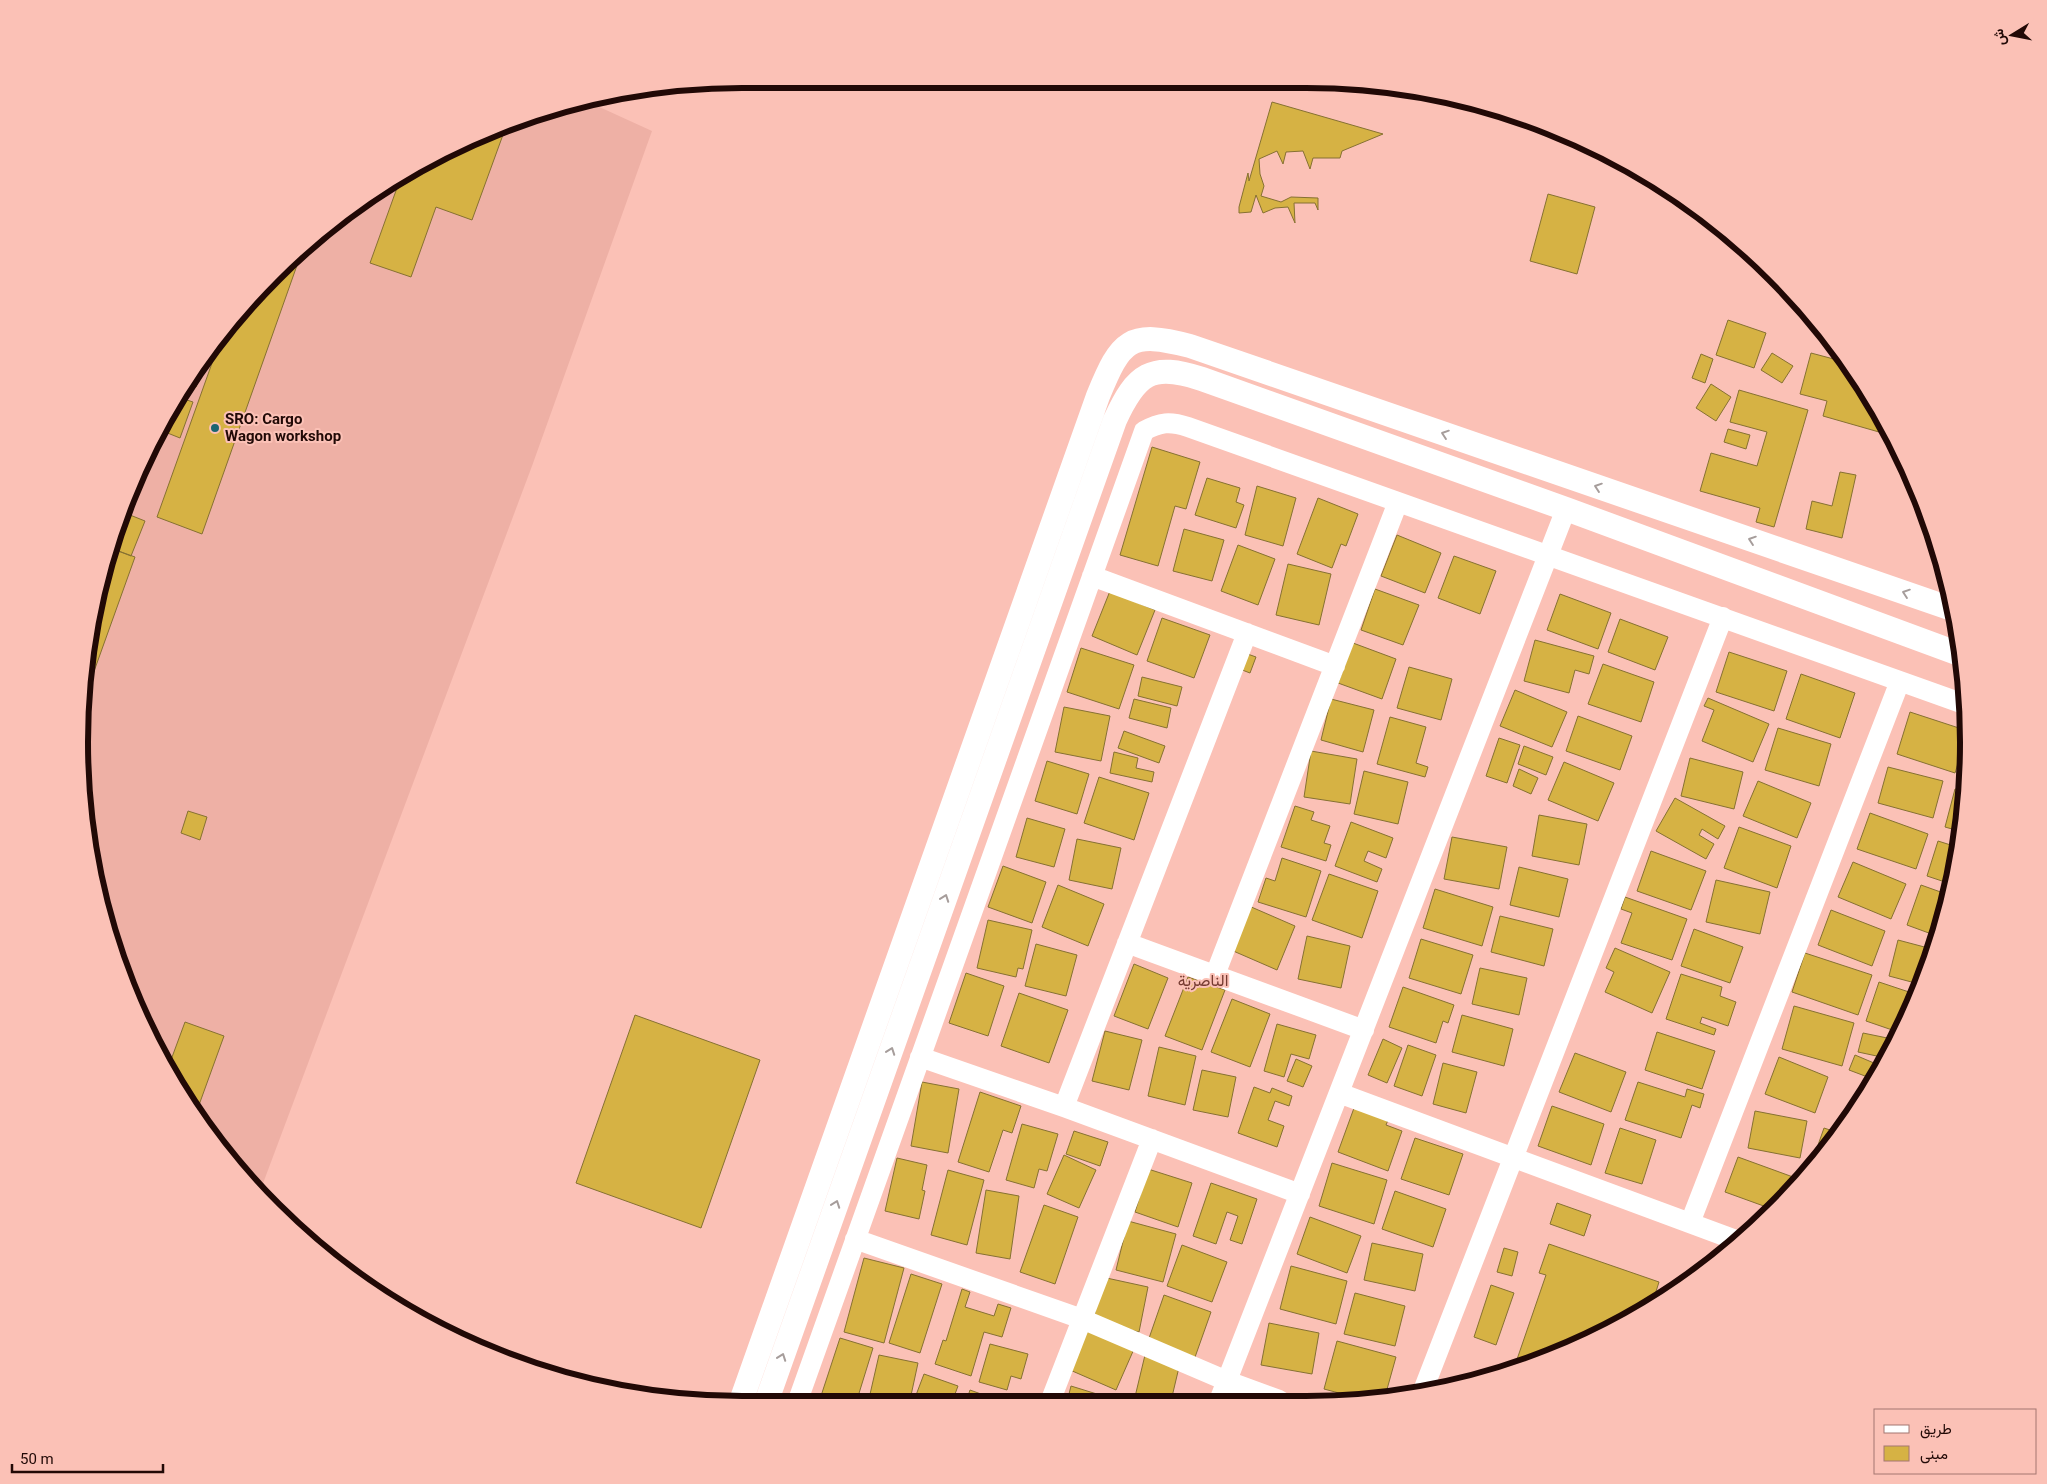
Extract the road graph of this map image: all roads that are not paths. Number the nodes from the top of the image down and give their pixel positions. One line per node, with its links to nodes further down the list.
1 (1398, 502): 3 (street); 4 (street); 9 (street)
2 (1566, 509): 3 (street); 8 (street); 28 (street, one-way to 2)
3 (1548, 555): 6 (street); 14 (street)
4 (1092, 576): 7 (street); 15 (street)
5 (1945, 607): 27 (street, one-way to 27)
6 (1723, 617): 10 (street); 19 (street)
7 (1247, 633): 9 (street); 12 (street)
8 (1953, 652)
9 (1335, 666): 13 (street)
10 (1900, 681): 11 (street); 21 (street)
11 (1958, 702)
12 (1127, 943): 13 (street); 17 (street)
13 (1215, 975): 14 (street)
14 (1364, 1030): 16 (street)
15 (920, 1057): 17 (street); 23 (street)
16 (1338, 1093): 19 (street); 20 (street)
17 (1064, 1107): 18 (street)
18 (1152, 1139): 20 (street); 24 (street)
19 (1513, 1158): 21 (street); 26 (street)
20 (1300, 1194): 25 (street)
21 (1690, 1223): 22 (street)
22 (1731, 1238)
23 (855, 1239): 24 (street); 29 (street)
24 (1082, 1319): 25 (street); 30 (street)
25 (1227, 1381): 31 (street); 32 (street)
26 (1425, 1385)
27 (743, 1396)
28 (768, 1396)
29 (799, 1396)
30 (1052, 1396)
31 (1221, 1396)
32 (1268, 1396)

